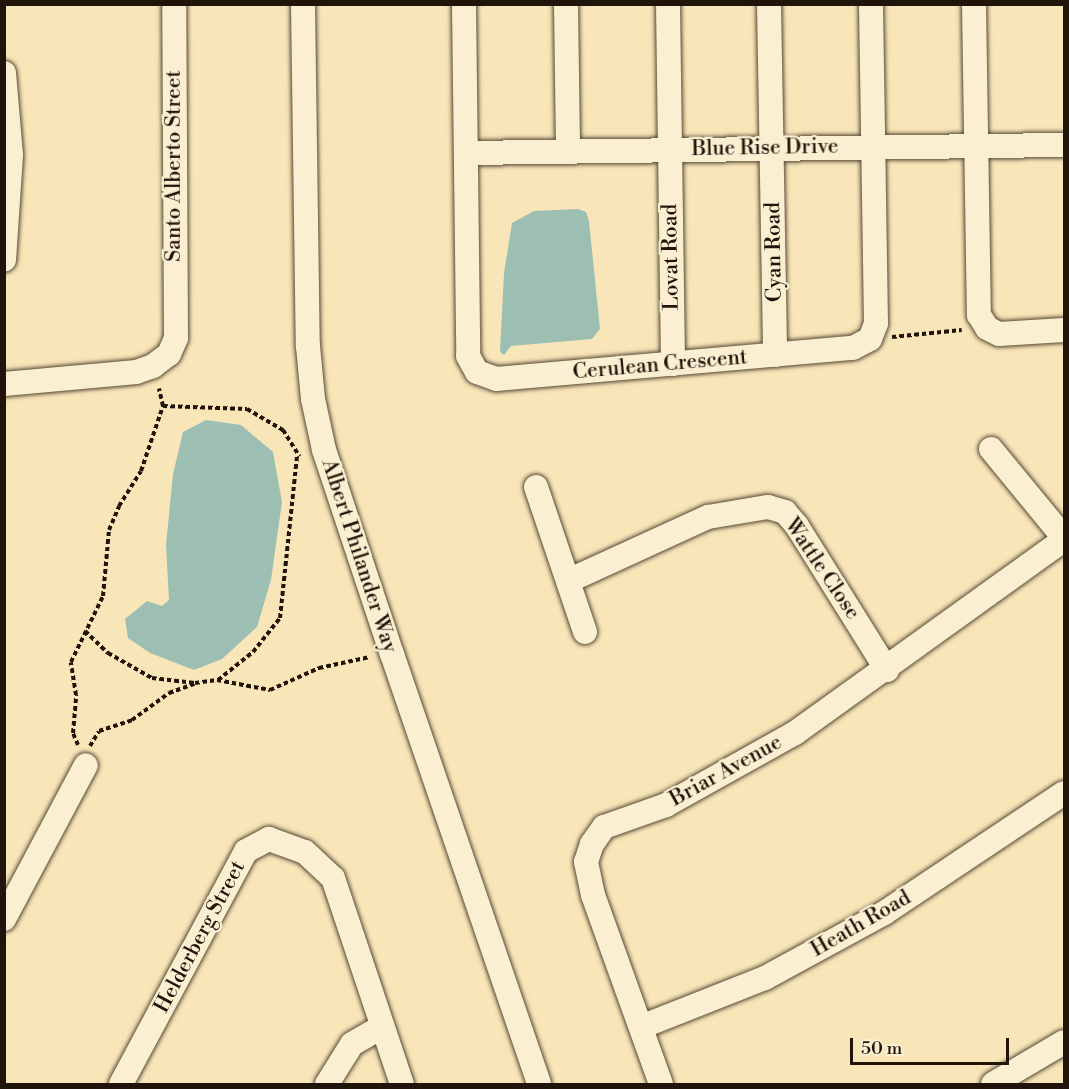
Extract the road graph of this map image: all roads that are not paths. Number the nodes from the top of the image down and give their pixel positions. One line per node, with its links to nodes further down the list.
1 (174, 4): 21 (street, Santo Alberto Street)
2 (303, 4): 37 (street, Albert Philander Way)
3 (464, 4): 16 (street, Cerulean Crescent)
4 (566, 4): 15 (street)
5 (668, 4): 14 (street, Lovat Road)
6 (769, 4): 13 (street, Cyan Road)
7 (871, 4): 12 (street)
8 (974, 4): 11 (street)
9 (4, 73): 17 (street)
10 (1065, 145): 11 (street, Blue Rise Drive)
11 (976, 146): 12 (street, Blue Rise Drive); 18 (street)
12 (874, 147): 13 (street, Blue Rise Drive); 19 (street, Cerulean Crescent)
13 (772, 148): 14 (street, Blue Rise Drive); 19 (street, Cyan Road)
14 (669, 150): 15 (street, Blue Rise Drive); 20 (street, Lovat Road)
15 (568, 151): 16 (street, Blue Rise Drive)
16 (466, 153): 20 (street, Cerulean Crescent)
17 (4, 260)
18 (1065, 330)
19 (775, 355): 20 (street, Cerulean Crescent)
20 (673, 364)
21 (4, 384)
22 (991, 449): 24 (street)
23 (536, 487): 25 (street)
24 (1065, 539): 27 (street, Briar Avenue)
25 (568, 581): 26 (street); 27 (street, Wattle Close)
26 (585, 632)
27 (887, 670): 32 (street, Briar Avenue)
28 (86, 765): 30 (street)
29 (1065, 793): 32 (street, Heath Road)
30 (4, 919)
31 (382, 1027): 34 (street, Helderberg Street); 35 (street); 36 (street, Helderberg Street)
32 (641, 1027): 38 (street, Briar Avenue)
33 (1065, 1042): 39 (street)
34 (121, 1084)
35 (327, 1084)
36 (402, 1084)
37 (539, 1084)
38 (661, 1084)
39 (993, 1084)

